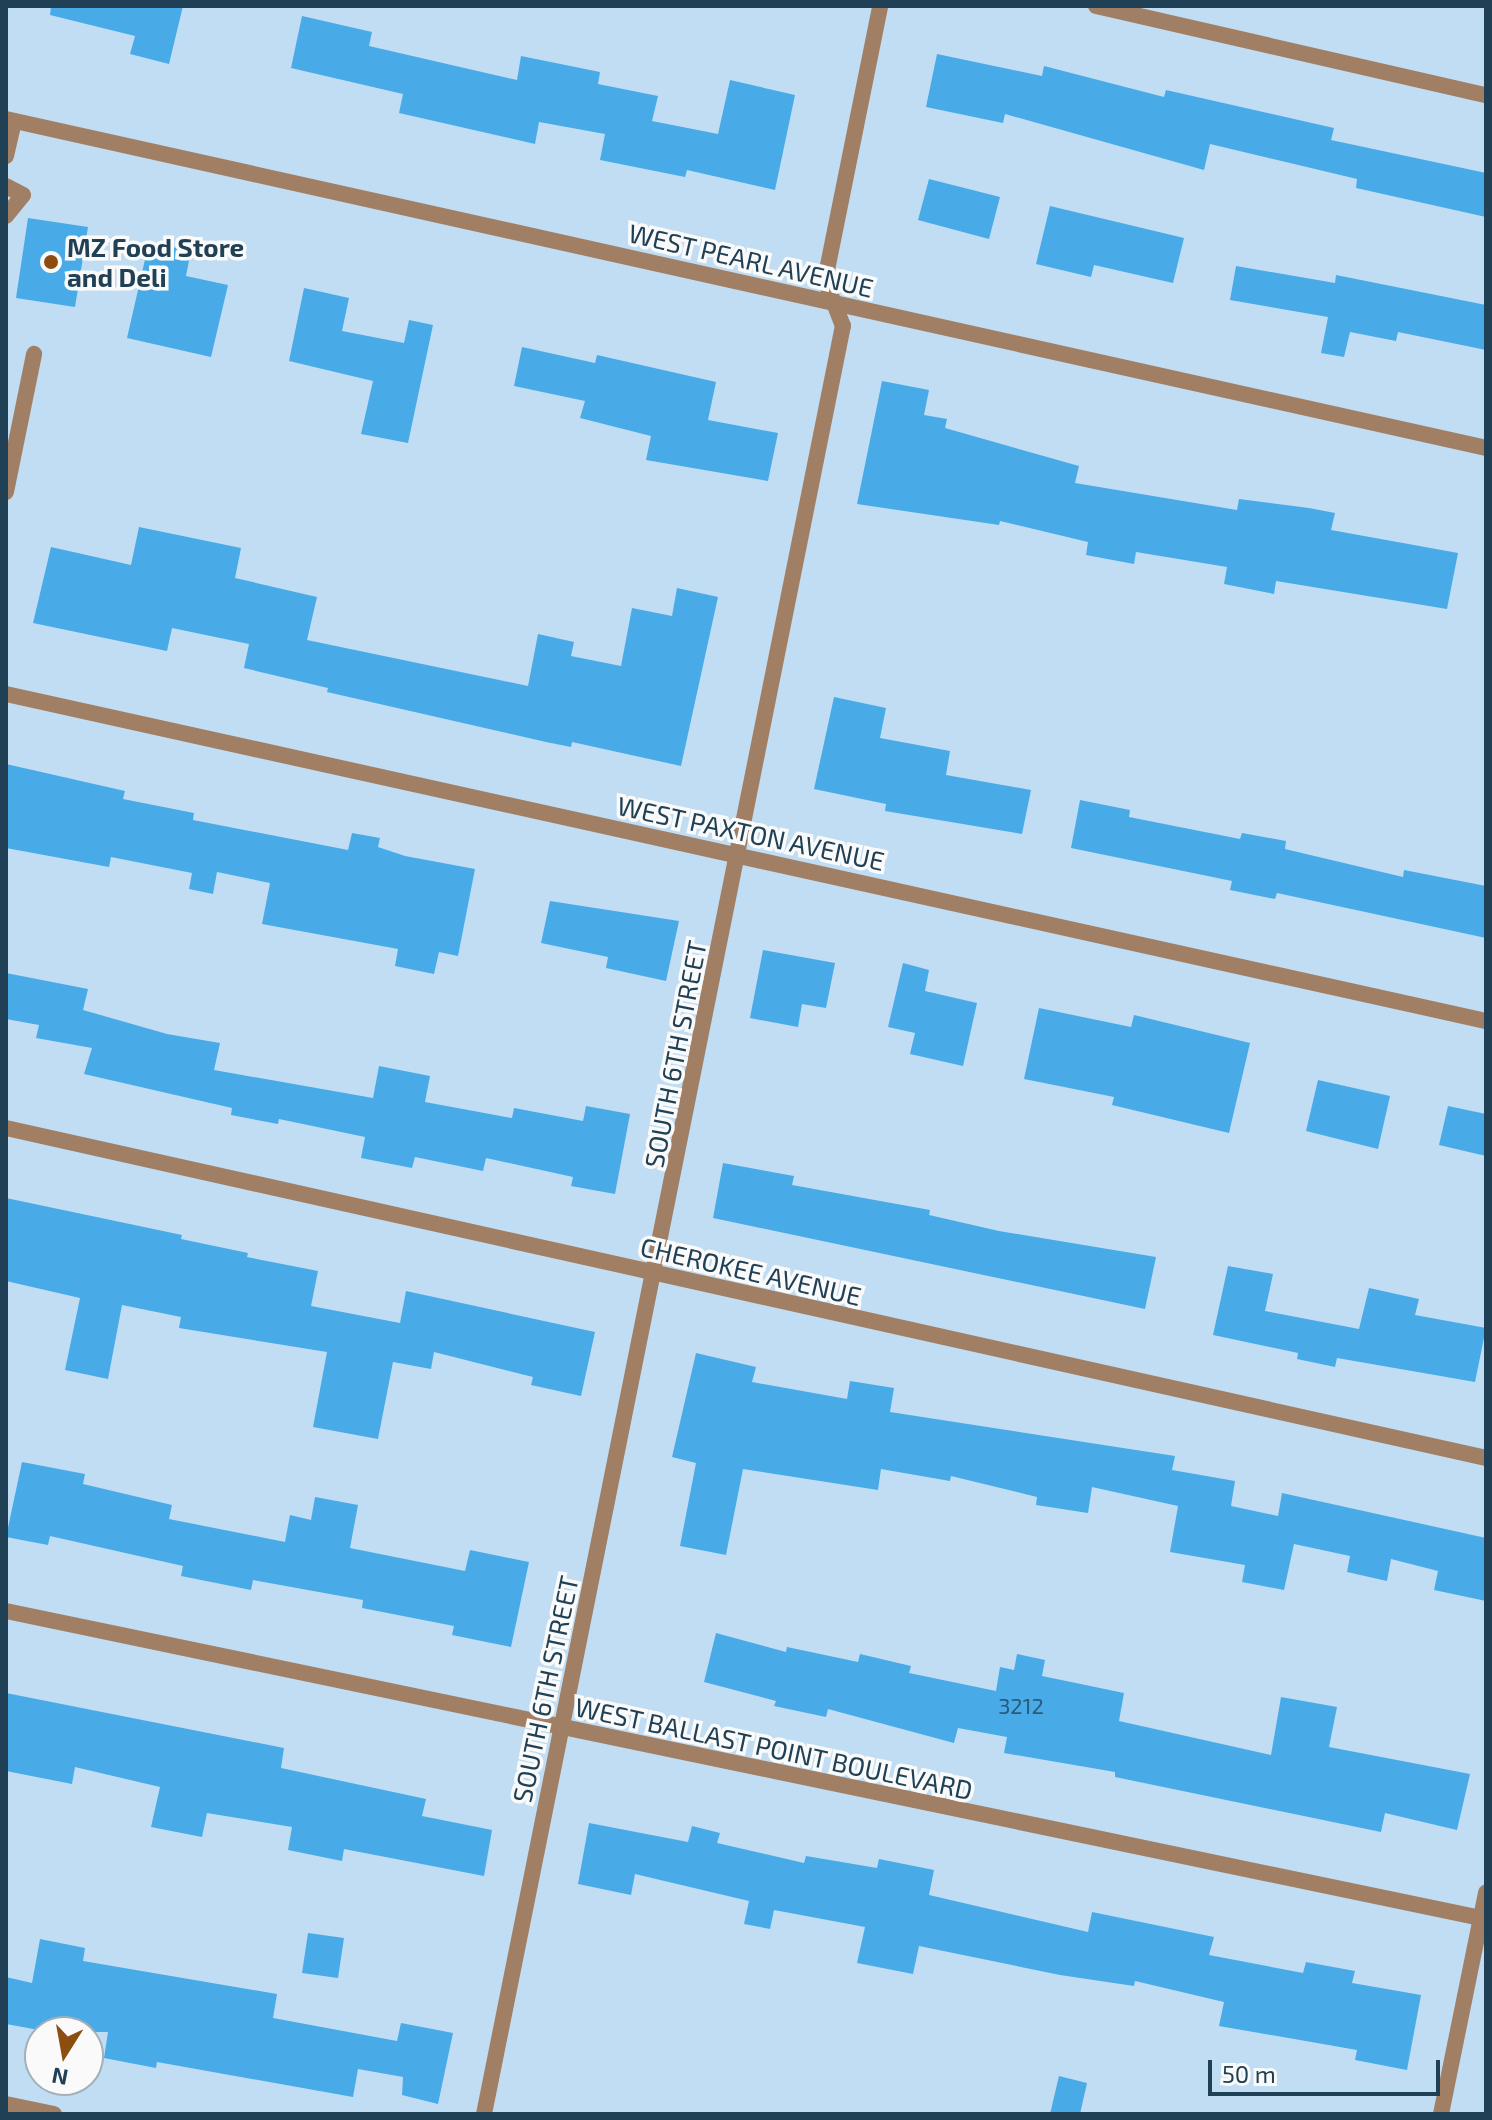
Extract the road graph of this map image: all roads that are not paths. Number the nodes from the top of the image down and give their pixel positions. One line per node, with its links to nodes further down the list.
1 (880, 6): 8 (street, SOUTH 6TH STREET)
2 (1096, 6): 3 (street)
3 (1486, 95)
4 (10, 120): 5 (street); 8 (street, WEST PEARL AVENUE)
5 (6, 156)
6 (6, 186): 7 (street)
7 (6, 216)
8 (835, 303): 11 (street, WEST PEARL AVENUE); 14 (street, SOUTH 6TH STREET)
9 (34, 354): 10 (street)
10 (13, 418): 12 (street)
11 (1486, 448)
12 (6, 492)
13 (6, 694): 14 (street, WEST PAXTON AVENUE)
14 (739, 855): 15 (street, WEST PAXTON AVENUE); 17 (street, SOUTH 6TH STREET)
15 (1486, 1021)
16 (6, 1128): 17 (street, CHEROKEE AVENUE)
17 (656, 1275): 18 (street, CHEROKEE AVENUE); 20 (street, SOUTH 6TH STREET)
18 (1486, 1458)
19 (6, 1611): 20 (street, WEST BALLAST POINT BOULEVARD)
20 (561, 1729): 22 (street, WEST BALLAST POINT BOULEVARD); 25 (street, SOUTH 6TH STREET)
21 (1486, 1893): 22 (street)
22 (1484, 1918): 26 (street)
23 (6, 2104): 24 (street)
24 (54, 2114)
25 (484, 2114)
26 (1441, 2114)

